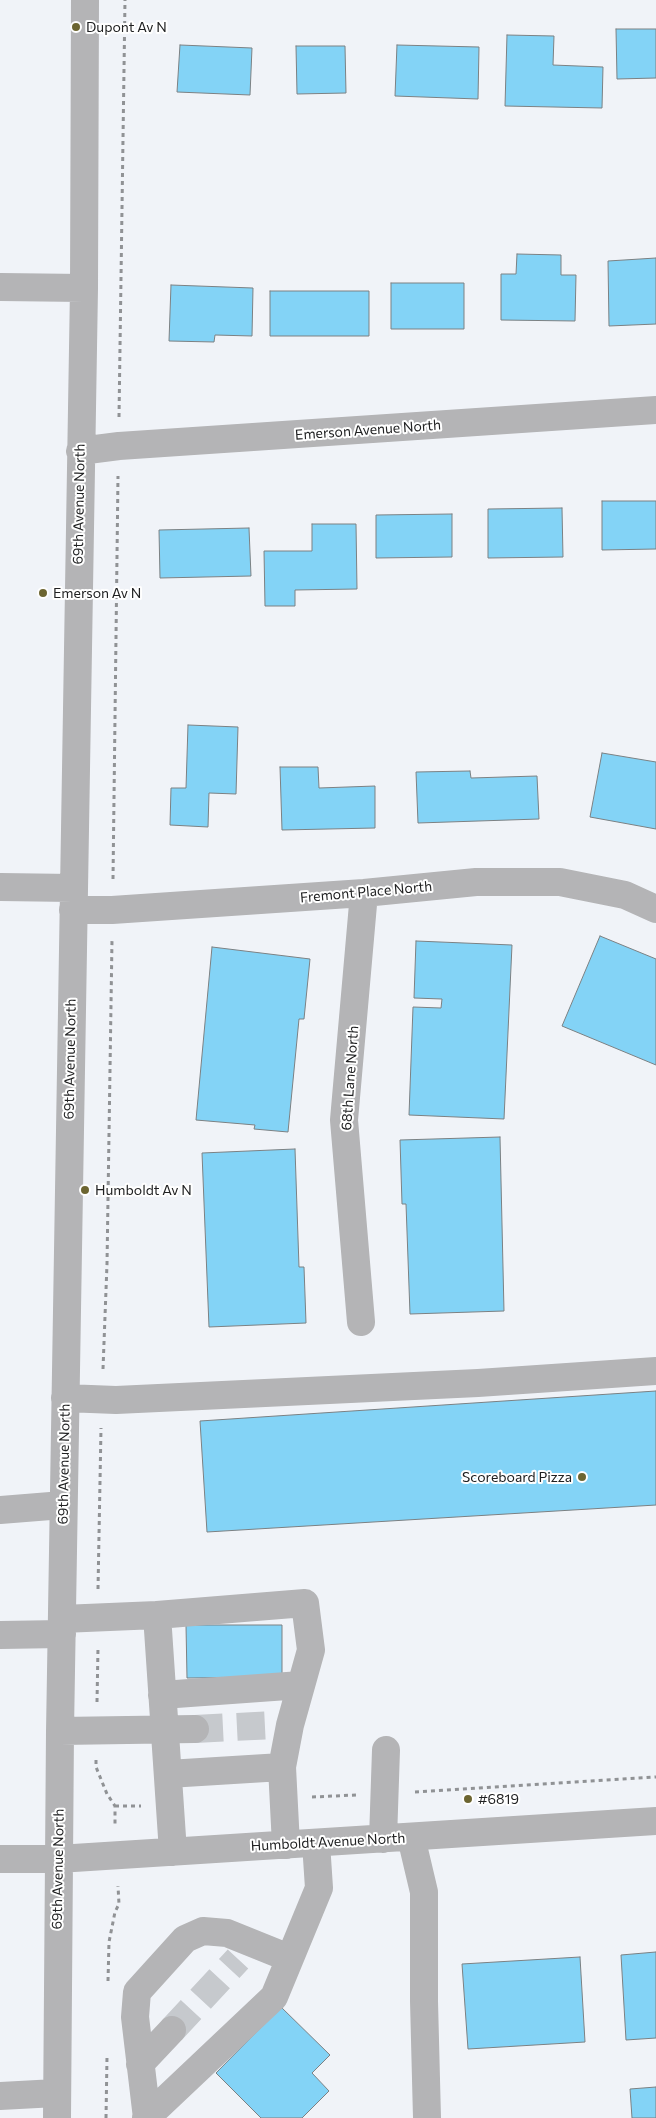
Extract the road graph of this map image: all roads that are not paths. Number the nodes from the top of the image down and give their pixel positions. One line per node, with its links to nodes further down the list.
1 (85, 0): 3 (street, 69th Avenue North)
2 (0, 288): 3 (street)
3 (84, 288): 5 (street, 69th Avenue North)
4 (656, 410): 5 (street, Emerson Avenue North)
5 (80, 451): 8 (street, 69th Avenue North)
6 (0, 887): 8 (street, Fremont Place North)
7 (364, 893): 8 (street, Fremont Place North); 9 (street, Fremont Place North); 10 (street, 68th Lane North)
8 (73, 899): 12 (street, 69th Avenue North)
9 (656, 909)
10 (362, 1322)
11 (656, 1371): 12 (street)
12 (65, 1398): 13 (street, 69th Avenue North)
13 (63, 1505): 14 (street); 16 (street, 69th Avenue North)
14 (0, 1510)
15 (157, 1615): 16 (street); 18 (street); 19 (street)
16 (62, 1626): 17 (street); 21 (street, 69th Avenue North)
17 (0, 1635)
18 (301, 1685): 19 (street); 24 (street)
19 (162, 1695): 22 (street)
20 (195, 1729): 22 (street)
21 (60, 1731): 22 (street); 32 (street, 69th Avenue North)
22 (165, 1731): 25 (street)
23 (386, 1750): 28 (street)
24 (282, 1767): 25 (street); 30 (street)
25 (168, 1774): 31 (street)
26 (656, 1822): 27 (street, Humboldt Avenue North)
27 (411, 1837): 28 (street, Humboldt Avenue North); 40 (street)
28 (382, 1839): 29 (street, Humboldt Avenue North)
29 (316, 1843): 30 (street, Humboldt Avenue North); 34 (street)
30 (286, 1845): 31 (street, Humboldt Avenue North)
31 (173, 1852): 32 (street, Humboldt Avenue North)
32 (58, 1858): 33 (street, Humboldt Avenue North); 38 (street, 69th Avenue North)
33 (0, 1859)
34 (289, 1958): 36 (street); 39 (street)
35 (172, 2030): 36 (street)
36 (140, 2064): 39 (street)
37 (0, 2096): 38 (street)
38 (56, 2106)
39 (146, 2118)
40 (427, 2118)

